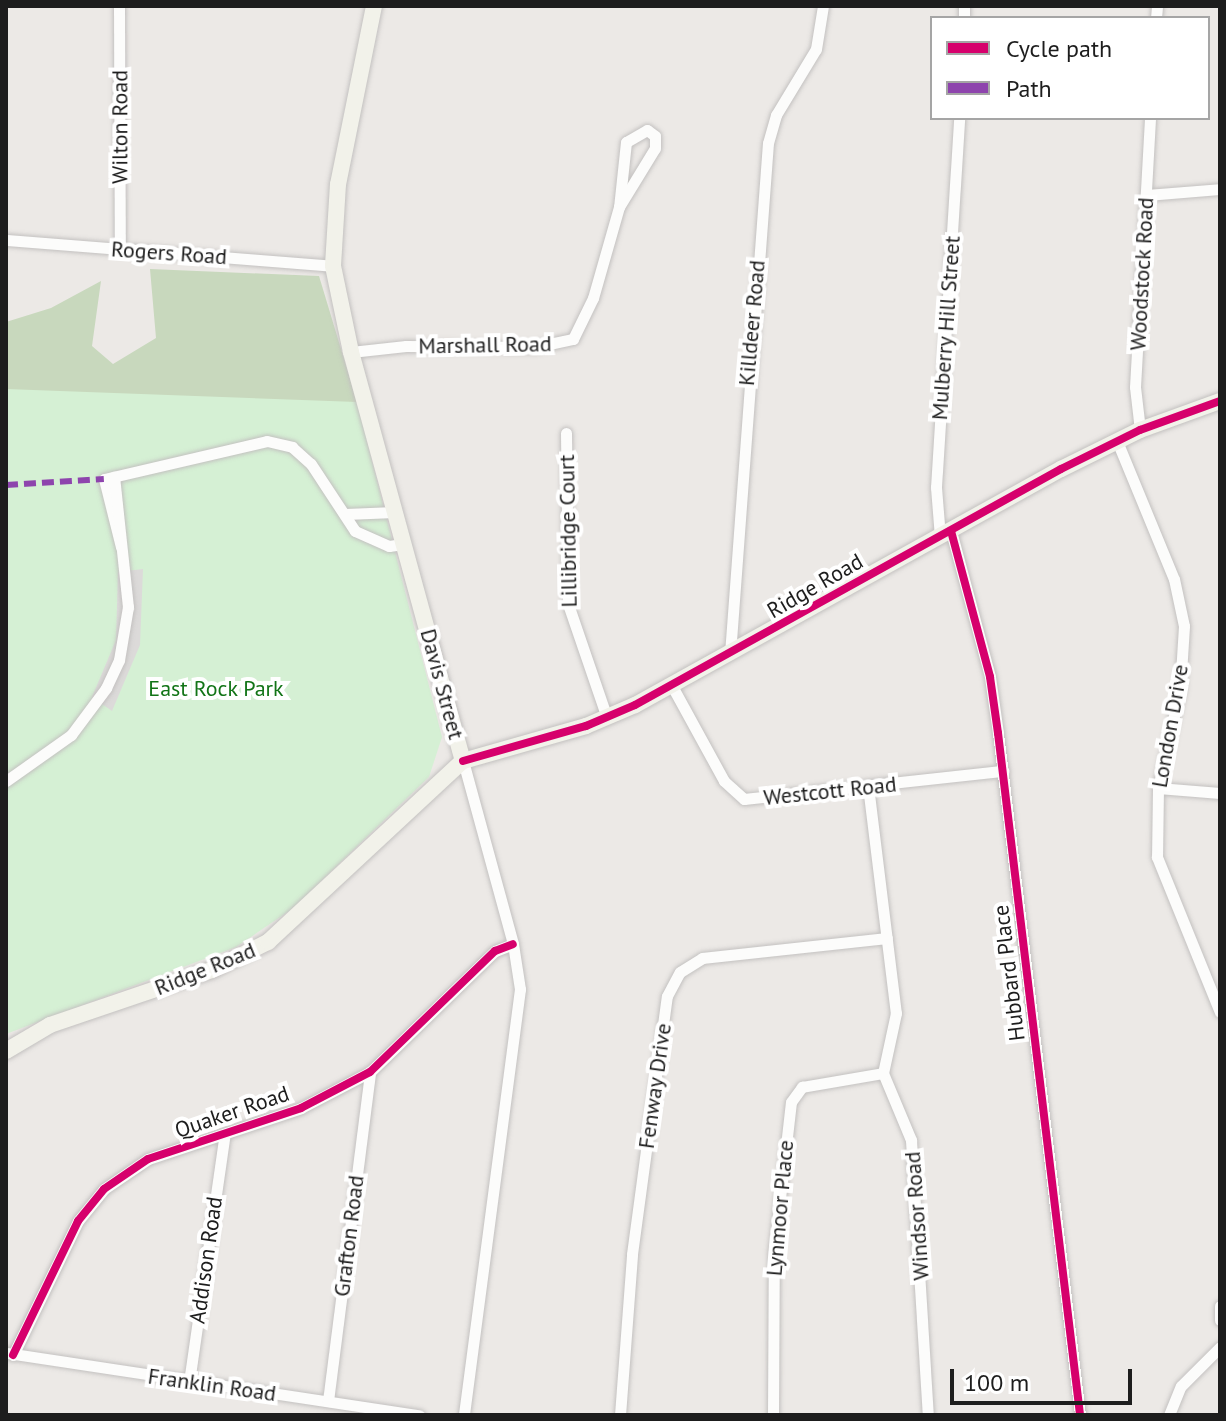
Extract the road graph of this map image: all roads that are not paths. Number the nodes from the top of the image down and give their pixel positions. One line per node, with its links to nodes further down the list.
1 (119, 6): 10 (street, Wilton Road)
2 (374, 6): 11 (main road, Davis Street)
3 (823, 6): 21 (street, Killdeer Road)
4 (959, 120): 19 (street, Mulberry Hill Street)
5 (1150, 120): 7 (street, Woodstock Road)
6 (1220, 189): 7 (street)
7 (1146, 195): 14 (street, Woodstock Road)
8 (619, 207): 8 (street, Marshall Road); 12 (street, Marshall Road)
9 (6, 240): 10 (street, Rogers Road)
10 (120, 249): 11 (street, Rogers Road)
11 (333, 266): 12 (main road, Davis Street)
12 (351, 352): 17 (main road, Davis Street)
13 (1220, 401): 14 (main road, Ridge Road)
14 (1140, 430): 16 (main road, Ridge Road)
15 (566, 433): 23 (street, Lillibridge Court)
16 (1117, 441): 19 (main road, Ridge Road); 28 (street, London Drive)
17 (395, 512): 18 (street); 20 (main road, Davis Street)
18 (345, 514): 20 (street); 26 (street)
19 (945, 534): 21 (main road, Ridge Road); 25 (street, Hubbard Place)
20 (403, 544): 24 (main road, Davis Street)
21 (730, 654): 22 (main road, Ridge Road)
22 (672, 686): 23 (main road, Ridge Road); 27 (street, Westcott Road)
23 (607, 718): 24 (main road, Ridge Road)
24 (463, 761): 31 (street, Davis Street); 33 (main road, Ridge Road)
25 (1003, 771): 27 (street, Westcott Road); 49 (street, Hubbard Place)
26 (6, 781)
27 (868, 786): 30 (street)
28 (1158, 788): 29 (street); 32 (street, London Drive)
29 (1220, 793)
30 (887, 938): 35 (street); 46 (street, Fenway Drive)
31 (513, 944): 34 (street, Quaker Road); 45 (street, Davis Street)
32 (1220, 1012)
33 (6, 1051)
34 (370, 1072): 36 (street, Quaker Road); 42 (street, Grafton Road)
35 (883, 1073): 47 (street, Lynmoor Place); 48 (street, Windsor Road)
36 (224, 1138): 40 (street, Quaker Road); 41 (street, Addison Road)
37 (1220, 1306): 38 (street)
38 (1220, 1320)
39 (1220, 1347): 50 (street)
40 (10, 1354): 41 (street, Franklin Road)
41 (189, 1382): 42 (street, Franklin Road)
42 (328, 1401): 43 (street, Franklin Road)
43 (376, 1412): 44 (street, Franklin Road)
44 (419, 1415)
45 (464, 1415)
46 (620, 1415)
47 (773, 1415)
48 (928, 1415)
49 (1080, 1415)
50 (1169, 1415)

